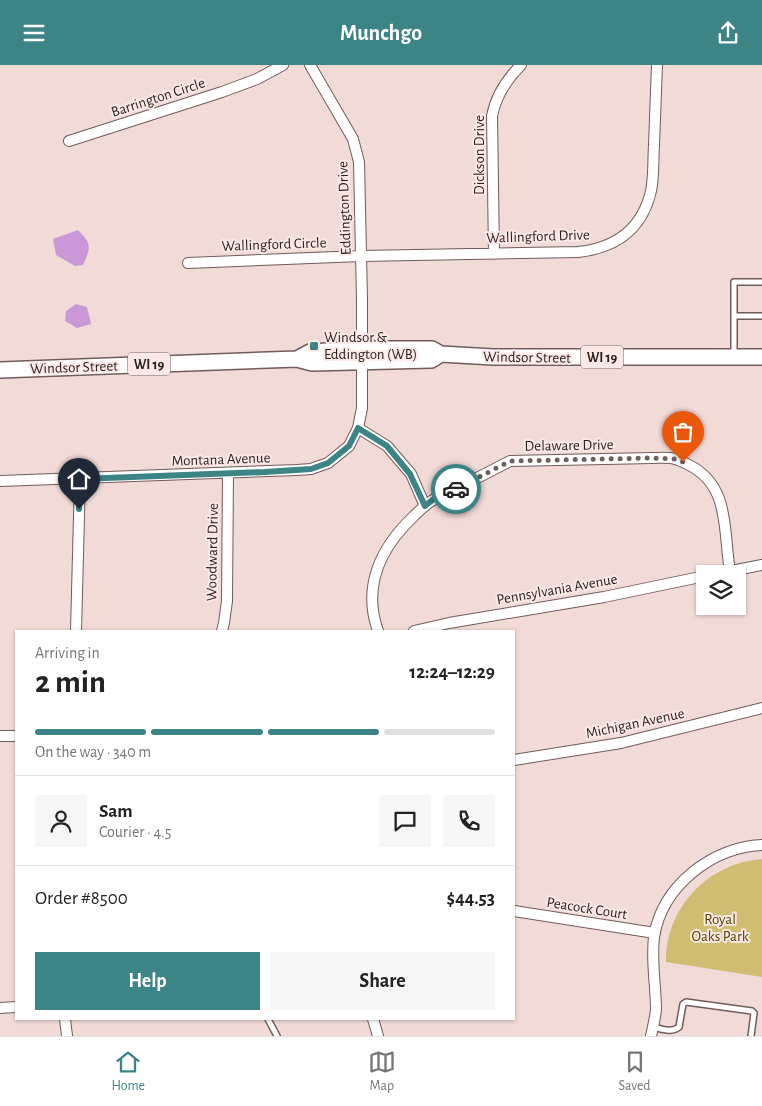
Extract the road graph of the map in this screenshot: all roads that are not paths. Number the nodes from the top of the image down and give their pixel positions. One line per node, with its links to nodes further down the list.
1 (283, 65): 5 (street, Barrington Circle)
2 (310, 65): 7 (street, Eddington Drive)
3 (521, 65): 6 (street, Dickson Drive)
4 (657, 65): 6 (street, Wallingford Drive)
5 (69, 141)
6 (494, 253): 7 (street, Wallingford Drive)
7 (361, 256): 8 (street, Wallingford Circle); 12 (street, Eddington Drive)
8 (188, 263)
9 (762, 282): 10 (lane)
10 (734, 316): 11 (lane); 13 (lane)
11 (762, 316)
12 (361, 355): 13 (main road, Windsor Street / WI 19); 15 (main road, Windsor Street / WI 19); 16 (street, Montana Avenue)
13 (734, 357): 14 (main road, Windsor Street / WI 19)
14 (762, 357)
15 (0, 370)
16 (358, 428): 17 (street, Montana Avenue); 20 (street)
17 (228, 473): 18 (street, Montana Avenue); 26 (street, Woodward Drive)
18 (80, 479): 19 (street, Montana Avenue); 25 (street)
19 (0, 481)
20 (425, 506): 21 (street, Delaware Drive); 27 (street, Delaware Drive)
21 (729, 565)
22 (762, 565): 23 (street)
23 (746, 568)
24 (696, 578): 28 (street, Pennsylvania Avenue)
25 (76, 630)
26 (222, 630)
27 (378, 630)
28 (418, 630)
29 (762, 708): 32 (street, Michigan Avenue)
30 (0, 736): 31 (street)
31 (15, 737)
32 (515, 760)
33 (762, 845): 35 (street)
34 (515, 911): 35 (street, Peacock Court)
35 (655, 933): 41 (street)
36 (15, 1007): 37 (street)
37 (0, 1008)
38 (65, 1020): 42 (street)
39 (269, 1020): 43 (lane)
40 (373, 1020): 44 (street)
41 (652, 1031): 45 (lane)
42 (67, 1036)
43 (277, 1036)
44 (378, 1036)
45 (751, 1036)

